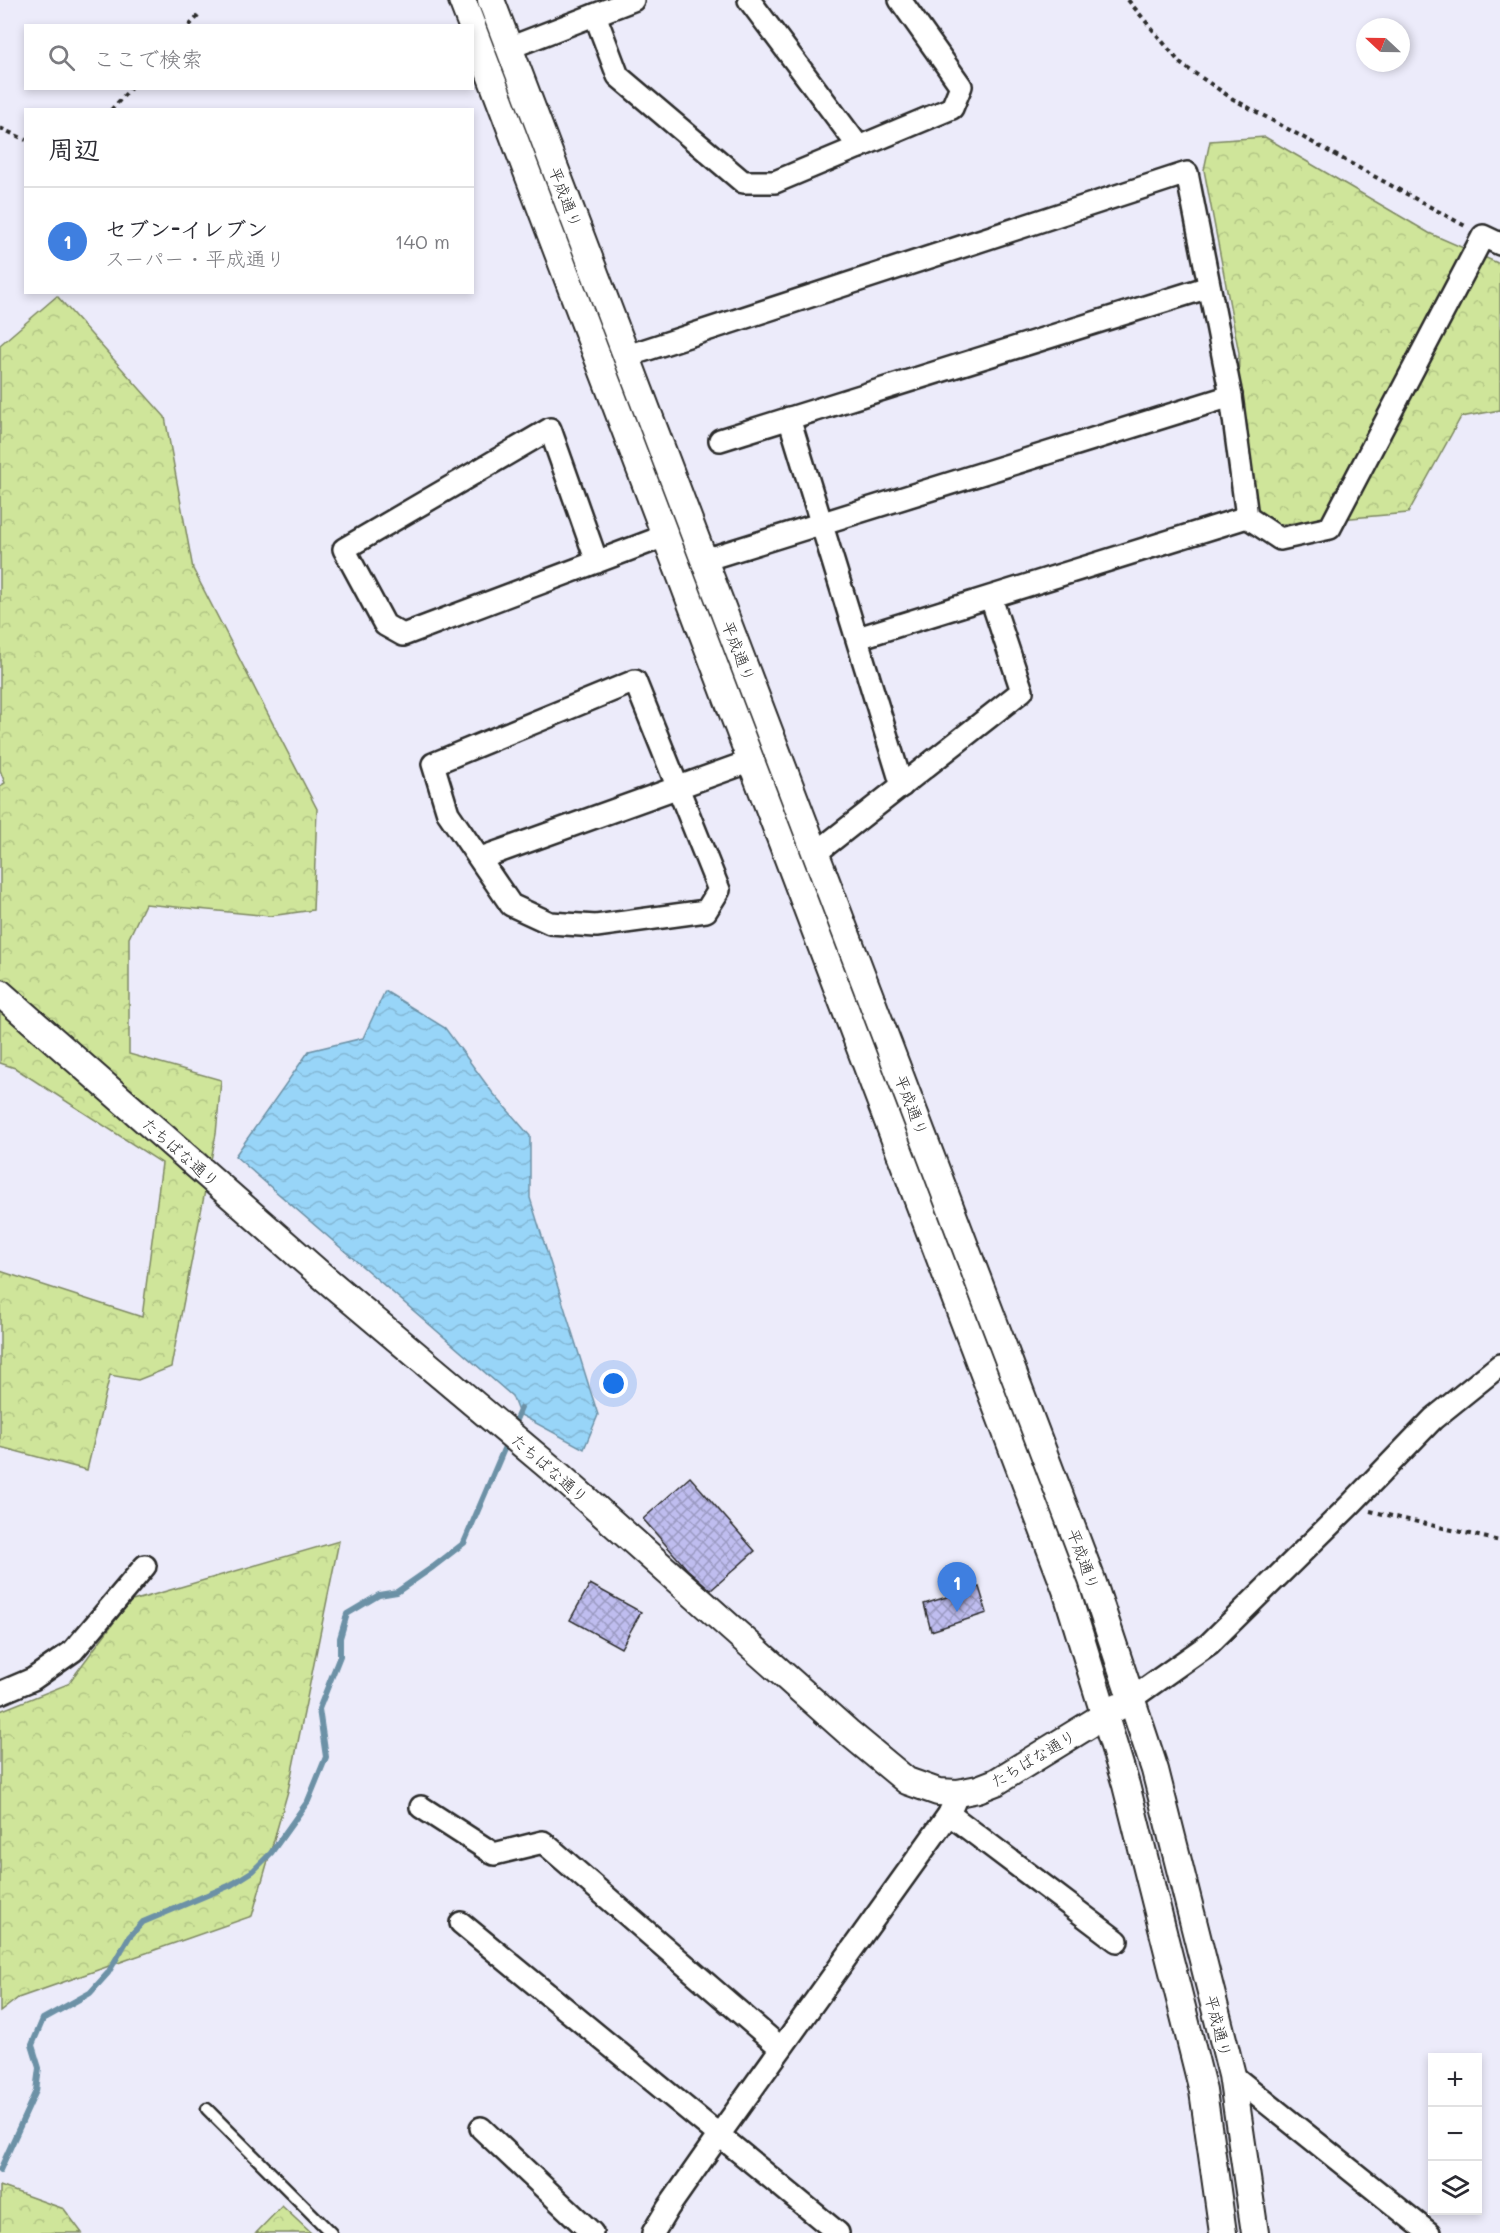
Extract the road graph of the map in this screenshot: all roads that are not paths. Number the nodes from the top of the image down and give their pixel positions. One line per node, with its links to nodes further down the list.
1 (462, 0): 7 (street, 平成通り)
2 (491, 0): 9 (street, 平成通り)
3 (633, 0): 6 (street)
4 (749, 0): 10 (street)
5 (900, 0): 10 (street)
6 (595, 15): 9 (street); 10 (street)
7 (471, 24)
8 (474, 31): 19 (street, 平成通り)
9 (509, 48): 13 (street, 平成通り)
10 (859, 147)
11 (1492, 240): 17 (street)
12 (1209, 287): 13 (street); 14 (street); 15 (street)
13 (627, 356): 20 (street, 平成通り)
14 (1231, 396): 17 (street); 18 (street)
15 (789, 418): 16 (street); 18 (street)
16 (720, 440)
17 (1247, 517): 22 (street)
18 (823, 524): 20 (street); 23 (street)
19 (665, 536): 21 (street); 24 (street, 平成通り)
20 (704, 560): 27 (street, 平成通り)
21 (597, 562): 21 (street)
22 (991, 598): 23 (street); 25 (street)
23 (858, 638): 25 (street)
24 (751, 761): 26 (street); 34 (street, 平成通り)
25 (902, 786): 27 (street)
26 (677, 788): 28 (street); 28 (street); 28 (street)
27 (816, 853): 33 (street, 平成通り)
28 (481, 858)
29 (0, 993): 35 (street, たちばな通り)
30 (1500, 1365): 33 (street)
31 (145, 1566): 32 (street)
32 (0, 1693)
33 (1131, 1699): 34 (street, たちばな通り); 40 (street, 平成通り)
34 (1105, 1715): 35 (street, たちばな通り); 48 (street, 平成通り)
35 (953, 1804): 38 (street); 39 (street)
36 (421, 1807): 39 (street)
37 (461, 1923): 43 (street)
38 (1117, 1941)
39 (782, 2048): 43 (street)
40 (1232, 2075): 49 (street, 平成通り); 50 (street)
41 (207, 2109): 44 (lane)
42 (481, 2128): 45 (street)
43 (719, 2135): 46 (street); 47 (street)
44 (331, 2233)
45 (592, 2233)
46 (653, 2233)
47 (838, 2233)
48 (1223, 2233)
49 (1255, 2233)
50 (1429, 2233)

